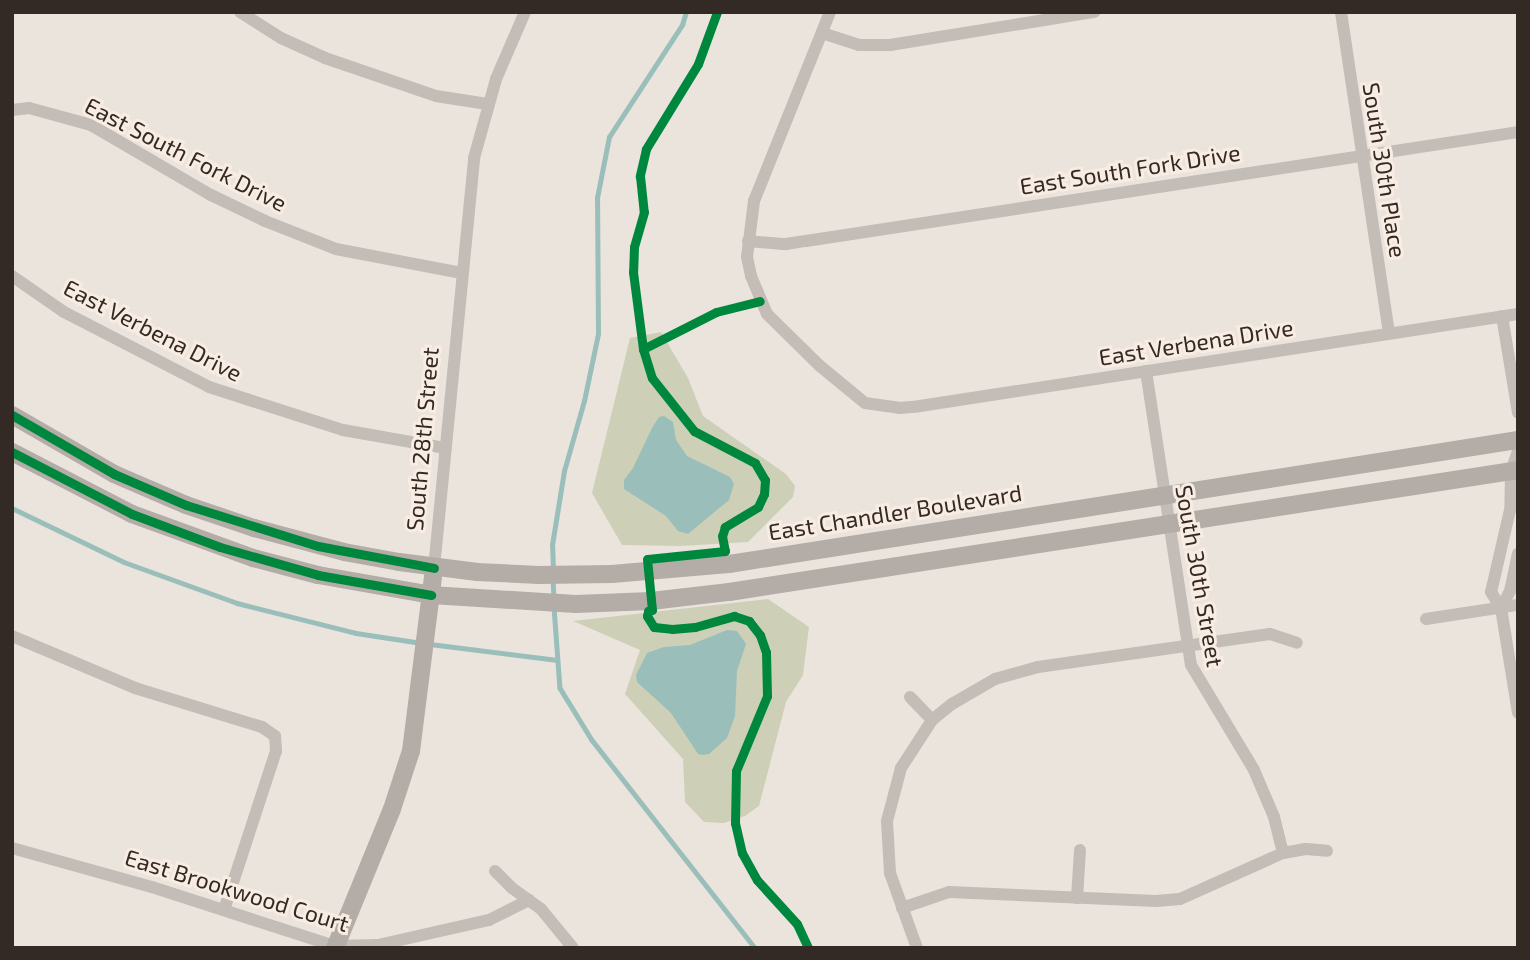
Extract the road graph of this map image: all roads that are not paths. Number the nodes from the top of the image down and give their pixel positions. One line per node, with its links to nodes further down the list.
1 (240, 12): 7 (street)
2 (525, 12): 7 (street, South 28th Street)
3 (830, 12): 6 (street)
4 (1094, 12): 6 (street)
5 (1341, 12): 10 (street, South 30th Place)
6 (822, 33): 11 (street)
7 (487, 104): 12 (street, South 28th Street)
8 (12, 110): 12 (street, East South Fork Drive)
9 (1518, 132): 10 (street, East South Fork Drive)
10 (1362, 154): 11 (street, East South Fork Drive); 16 (street, South 30th Place)
11 (748, 241): 17 (street, East Verbena Drive)
12 (462, 273): 21 (street, South 28th Street)
13 (12, 276): 21 (street, East Verbena Drive)
14 (1518, 314): 15 (street, East Verbena Drive)
15 (1502, 316): 16 (street, East Verbena Drive); 18 (street)
16 (1389, 333): 17 (street, East Verbena Drive)
17 (1146, 370): 25 (street, South 30th Street)
18 (1518, 413)
19 (12, 415): 29 (main road, East Chandler Boulevard)
20 (1518, 440): 25 (main road, East Chandler Boulevard)
21 (445, 448): 29 (street, South 28th Street)
22 (1518, 451): 24 (street)
23 (12, 452): 30 (main road)
24 (1514, 470): 26 (main road); 27 (street)
25 (1164, 494): 26 (street, South 30th Street); 29 (main road, East Chandler Boulevard)
26 (1168, 523): 30 (main road); 36 (street, South 30th Street)
27 (1501, 545): 28 (street); 32 (street)
28 (1518, 552): 32 (street)
29 (434, 568): 30 (main road, South 28th Street)
30 (431, 595): 49 (main road, South 28th Street)
31 (1518, 605): 32 (street)
32 (1501, 608): 33 (street); 38 (street)
33 (1426, 619)
34 (12, 636): 48 (street)
35 (1297, 643): 36 (street)
36 (1187, 644): 39 (street); 43 (street, South 30th Street)
37 (910, 697): 39 (street)
38 (1518, 713)
39 (932, 720): 47 (street)
40 (12, 848): 48 (street, East Brookwood Court)
41 (1080, 850): 45 (street)
42 (1327, 851): 43 (street)
43 (1283, 853): 45 (street)
44 (495, 871): 46 (street)
45 (1077, 898): 47 (street)
46 (529, 900): 49 (street, East Brookwood Court); 50 (street)
47 (902, 908): 51 (street)
48 (224, 910): 49 (street, East Brookwood Court)
49 (335, 947)
50 (573, 948)
51 (917, 948)

